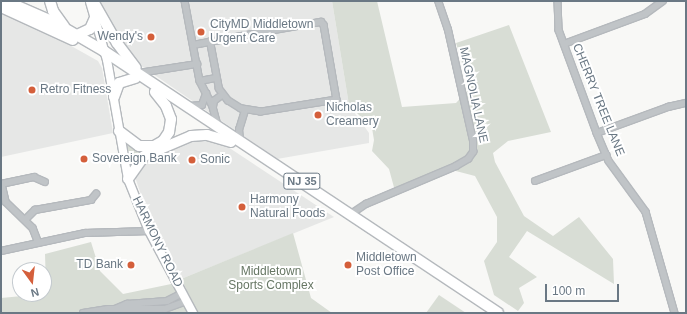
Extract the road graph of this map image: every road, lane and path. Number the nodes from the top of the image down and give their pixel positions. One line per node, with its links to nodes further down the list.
1 (6, 1): 11 (highway, NJ 35)
2 (50, 1): 11 (highway)
3 (90, 1): 10 (street, HARMONY ROAD)
4 (93, 1): 18 (highway)
5 (185, 1): 15 (street)
6 (438, 1): 39 (street, MAGNOLIA LANE)
7 (558, 1): 14 (street, CHERRY TREE LANE)
8 (663, 1): 14 (street)
9 (1, 7): 16 (highway, NJ 35)
10 (95, 18): 12 (highway); 16 (street, HARMONY ROAD)
11 (66, 29): 12 (highway, NJ 35)
12 (77, 35): 16 (highway, NJ 35)
13 (210, 42): 15 (street); 19 (street); 28 (street)
14 (564, 44): 31 (street, CHERRY TREE LANE)
15 (194, 45): 17 (street)
16 (106, 56): 18 (highway, NJ 35); 24 (street, HARMONY ROAD)
17 (197, 64): 18 (street); 20 (street)
18 (137, 76): 21 (highway, NJ 35); 24 (highway); 26 (highway, NJ 35)
19 (216, 78): 20 (street); 23 (street)
20 (200, 81): 22 (street)
21 (155, 92): 30 (highway); 32 (highway, NJ 35)
22 (206, 94): 26 (street); 27 (street)
23 (222, 95): 27 (street); 28 (street)
24 (114, 97): 30 (street, HARMONY ROAD)
25 (686, 103): 31 (street)
26 (189, 106): 29 (highway, NJ 35)
27 (213, 107): 29 (street)
28 (245, 110): 32 (street)
29 (218, 126): 32 (highway, NJ 35)
30 (120, 131): 34 (street, HARMONY ROAD)
31 (598, 133): 33 (street, CHERRY TREE LANE)
32 (236, 141): 34 (highway); 39 (highway, NJ 35); 49 (highway, NJ 35)
33 (606, 155): 35 (street); 51 (street, CHERRY TREE LANE)
34 (128, 179): 41 (street, HARMONY ROAD)
35 (535, 181)
36 (45, 182): 37 (street)
37 (1, 184): 40 (street)
38 (96, 194): 40 (street)
39 (350, 214): 50 (highway, NJ 35)
40 (25, 220): 42 (street)
41 (149, 231): 42 (street); 44 (street, HARMONY ROAD)
42 (38, 242): 43 (street)
43 (1, 251)
44 (183, 293): 45 (street, HARMONY ROAD); 46 (street)
45 (187, 302): 46 (street); 48 (street, HARMONY ROAD)
46 (115, 309): 47 (street)
47 (83, 313)
48 (193, 313)
49 (487, 313)
50 (498, 313)
51 (675, 313)

